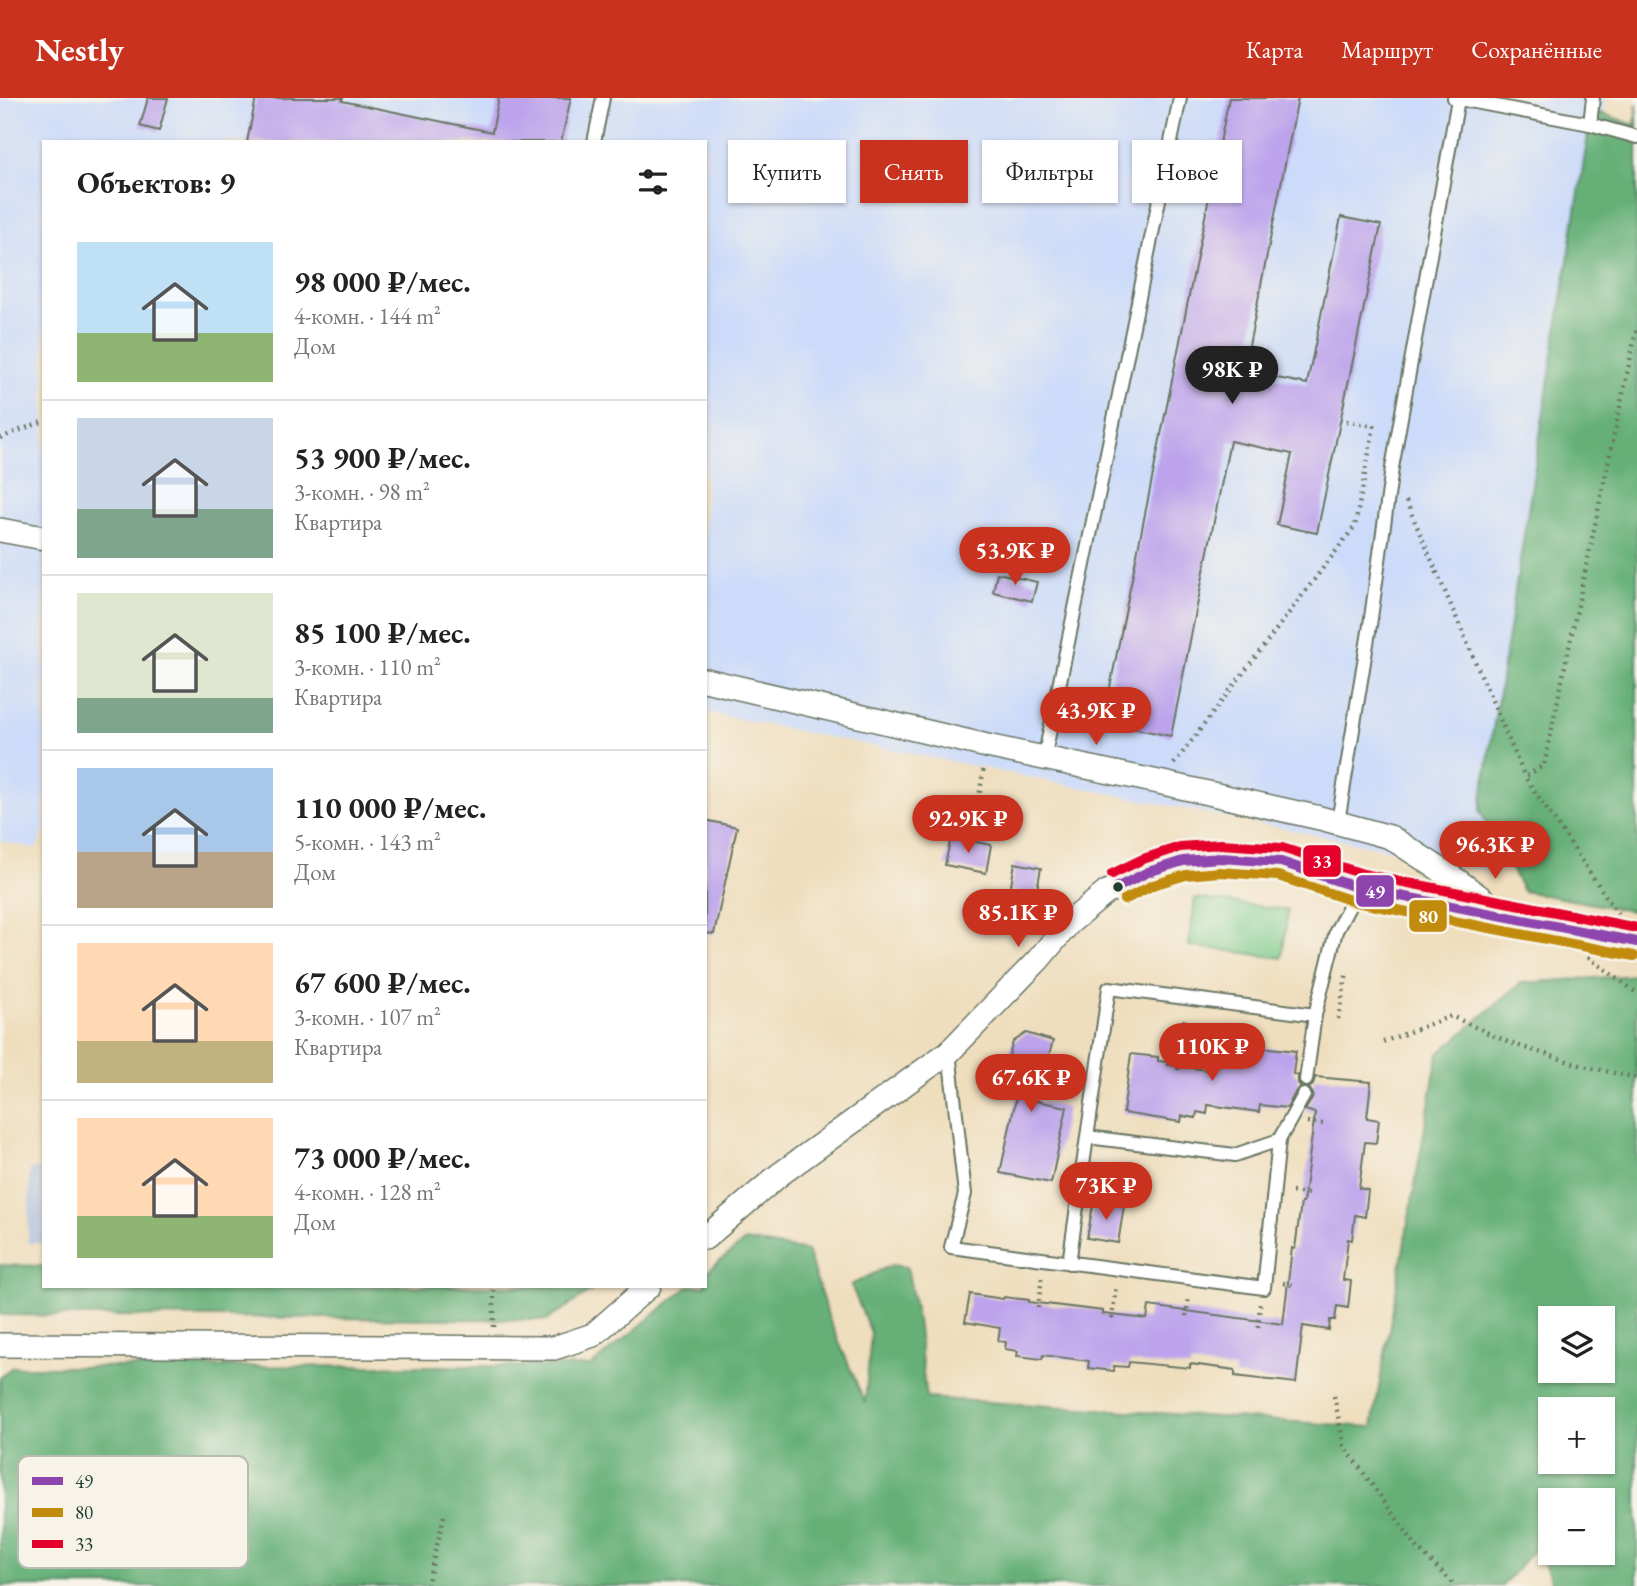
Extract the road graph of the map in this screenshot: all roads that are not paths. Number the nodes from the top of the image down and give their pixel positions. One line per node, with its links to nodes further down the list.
1 (603, 98): 7 (lane)
2 (1180, 98): 11 (lane)
3 (1456, 98): 5 (lane); 12 (lane)
4 (1593, 98): 5 (lane)
5 (1590, 124): 6 (lane)
6 (1637, 137)
7 (594, 140)
8 (0, 530): 9 (street)
9 (42, 538)
10 (707, 680): 11 (street)
11 (1044, 759): 12 (street)
12 (1338, 822): 14 (street)
13 (1359, 888): 14 (street); 16 (lane); 17 (street)
14 (1505, 916): 15 (street)
15 (1637, 942)
16 (1315, 1015): 18 (lane); 20 (lane)
17 (949, 1052): 22 (street); 23 (lane)
18 (1306, 1080)
19 (1304, 1095): 21 (lane)
20 (1087, 1137): 21 (lane); 23 (lane)
21 (1279, 1139): 23 (lane)
22 (707, 1236)
23 (1069, 1263)
24 (647, 1288): 25 (street)
25 (0, 1345)

